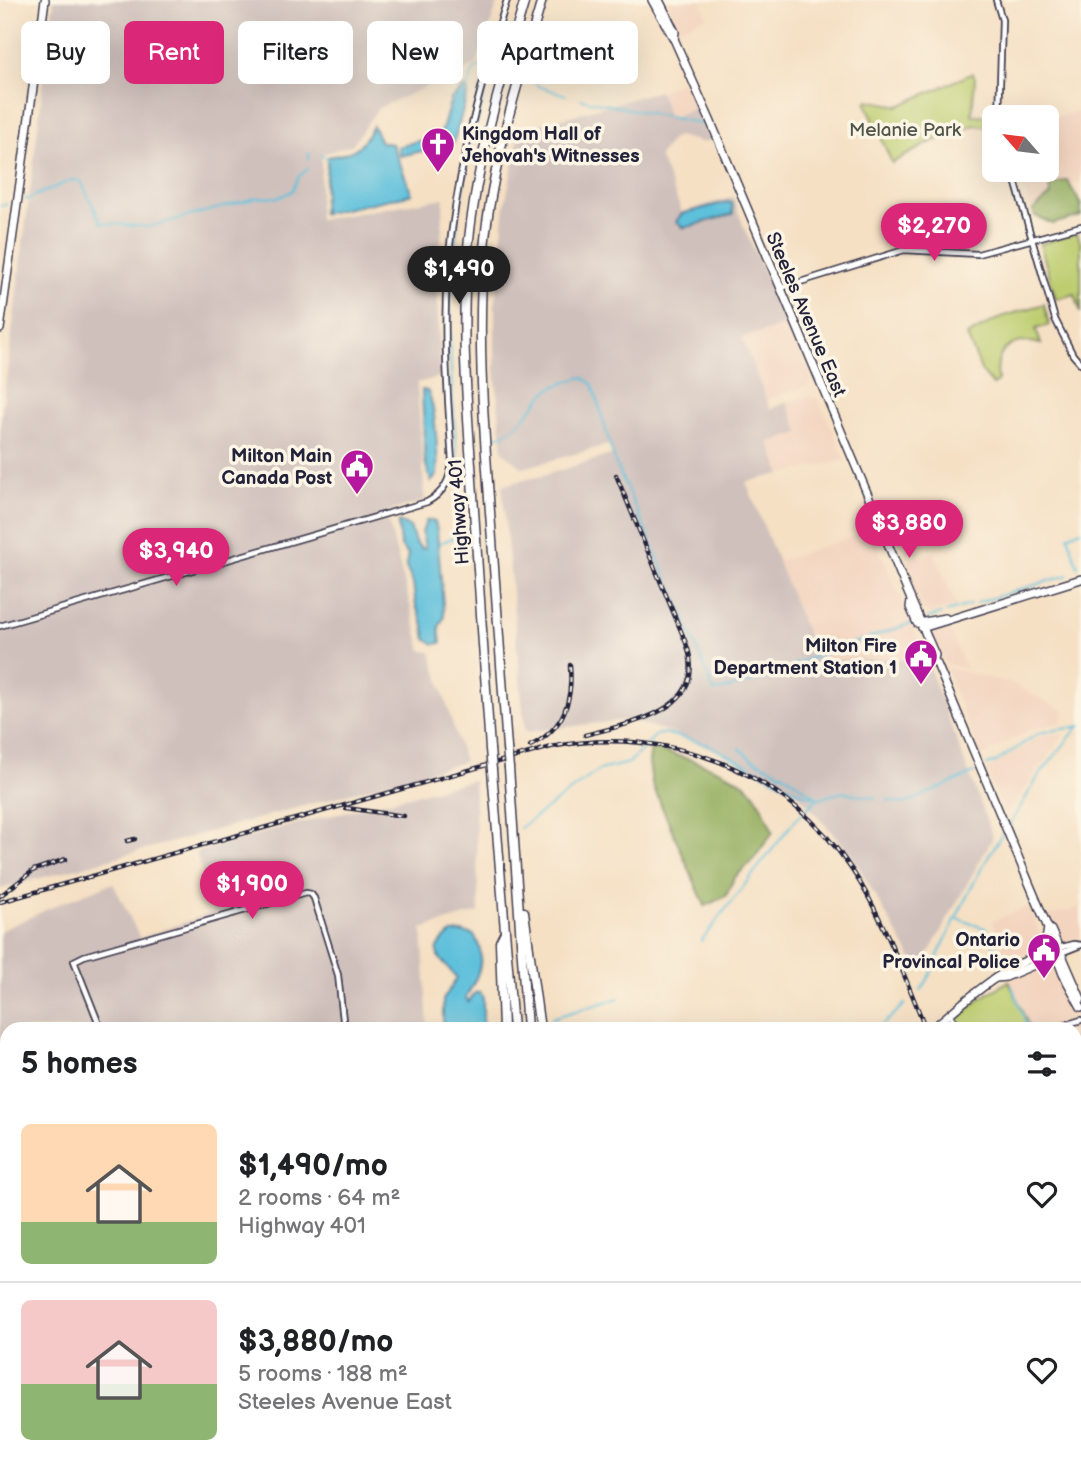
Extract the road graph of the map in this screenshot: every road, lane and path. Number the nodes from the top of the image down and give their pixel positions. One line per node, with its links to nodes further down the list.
1 (45, 0): 14 (main road)
2 (507, 0): 17 (street)
3 (526, 0): 21 (highway, Highway 401, bridge)
4 (542, 0): 19 (highway, Highway 401, bridge)
5 (652, 0): 8 (main road, Steeles Avenue East)
6 (659, 0): 8 (main road, Steeles Avenue East)
7 (996, 0): 9 (street)
8 (674, 39): 13 (main road, Steeles Avenue East)
9 (999, 105)
10 (1015, 182): 12 (street)
11 (1081, 226): 12 (street)
12 (1032, 240): 13 (street); 15 (street)
13 (780, 288): 18 (main road, Steeles Avenue East)
14 (0, 329)
15 (1081, 364)
16 (1081, 579): 18 (main road)
17 (0, 626)
18 (920, 626): 20 (main road, Steeles Avenue East)
19 (518, 893): 33 (highway, Highway 401); 34 (highway)
20 (1047, 930): 23 (main road, Steeles Avenue East); 24 (main road)
21 (505, 931): 31 (highway); 32 (highway, Highway 401)
22 (1081, 945): 23 (street)
23 (1057, 952): 24 (main road); 25 (main road); 26 (main road, Steeles Avenue East); 27 (main road, Steeles Avenue East)
24 (1030, 958): 25 (main road)
25 (995, 978): 28 (main road)
26 (1081, 999)
27 (1081, 1007)
28 (948, 1015): 35 (main road); 36 (street)
29 (98, 1022): 30 (street)
30 (343, 1022)
31 (503, 1022)
32 (512, 1022)
33 (527, 1022)
34 (539, 1022)
35 (940, 1022)
36 (956, 1022)

